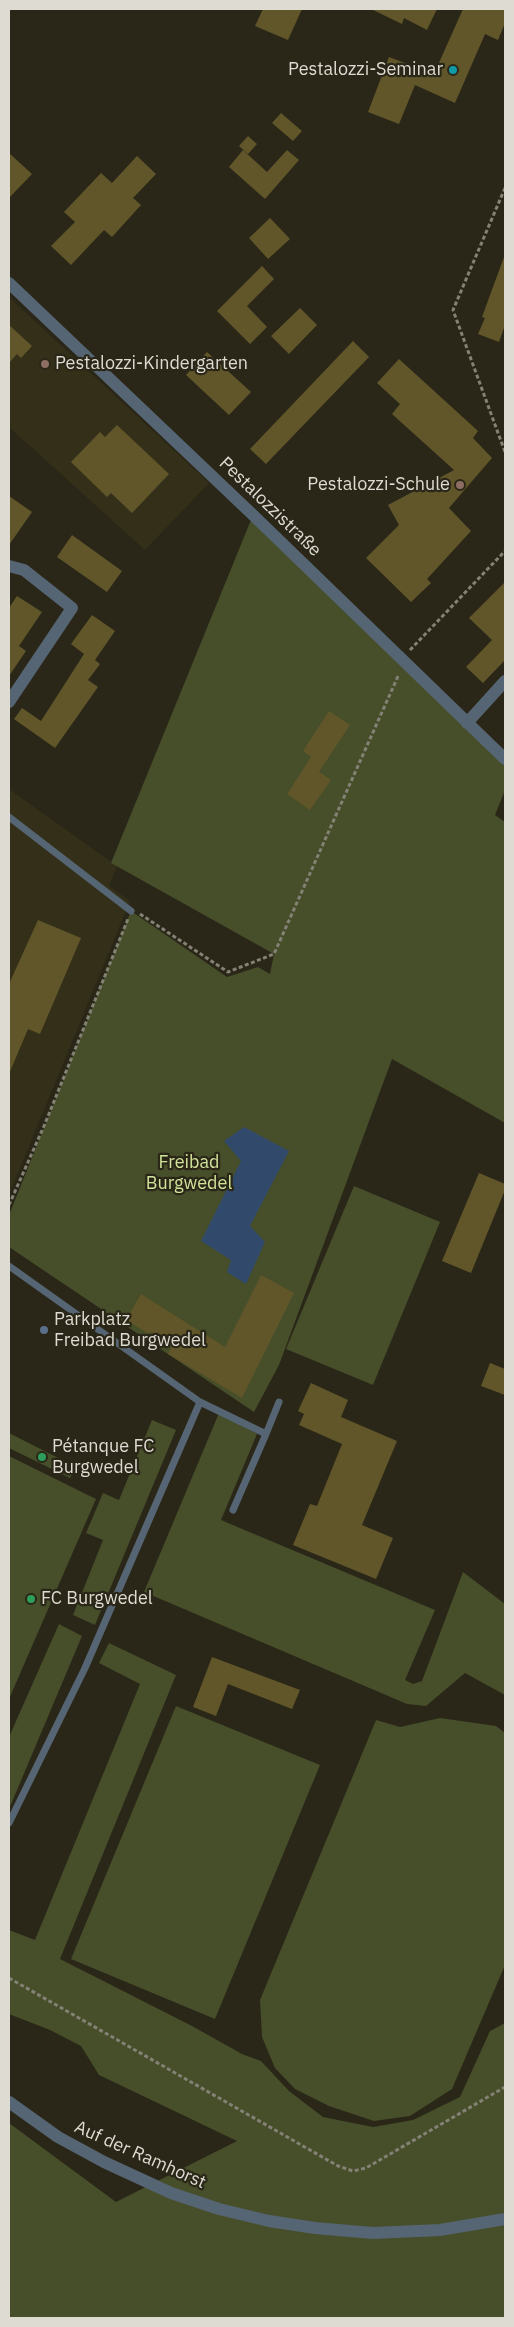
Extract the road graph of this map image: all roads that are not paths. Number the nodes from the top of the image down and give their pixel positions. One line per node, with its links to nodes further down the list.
1 (9, 283): 5 (street, Pestalozzistraße)
2 (9, 566): 4 (street)
3 (505, 681): 5 (street)
4 (9, 702)
5 (467, 723): 6 (street, Pestalozzistraße)
6 (505, 759)
7 (9, 817): 8 (lane)
8 (131, 911)
9 (9, 1266): 10 (lane)
10 (200, 1402): 12 (lane); 14 (lane)
11 (279, 1402): 12 (lane)
12 (266, 1434): 13 (lane)
13 (233, 1510)
14 (9, 1823)
15 (9, 2102): 16 (street, Auf der Ramhorst)
16 (505, 2219)

